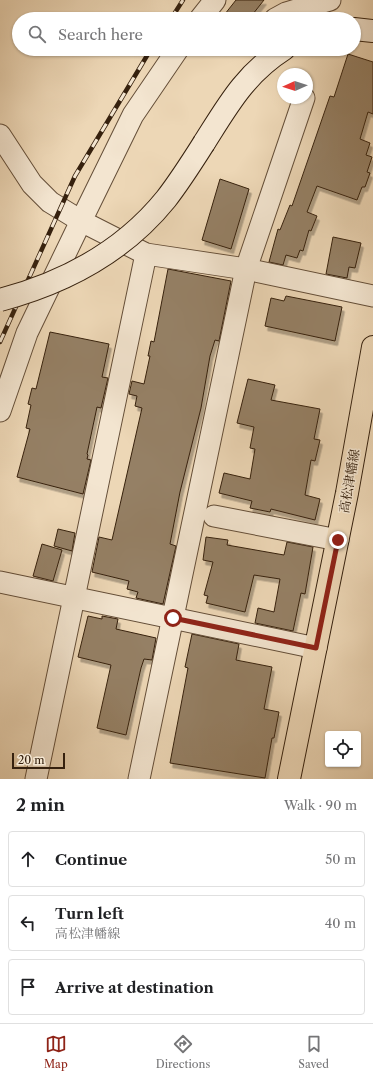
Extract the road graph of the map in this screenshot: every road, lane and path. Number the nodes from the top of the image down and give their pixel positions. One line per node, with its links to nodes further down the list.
1 (215, 0): 3 (street)
2 (330, 0): 4 (street)
3 (206, 12)
4 (289, 12)
5 (361, 30): 6 (street)
6 (373, 30)
7 (173, 56): 11 (street)
8 (273, 56): 15 (street, bridge)
9 (303, 104): 13 (street)
10 (0, 135): 11 (street)
11 (81, 221): 12 (street); 17 (street)
12 (146, 254): 13 (street); 21 (street)
13 (246, 269): 14 (street); 22 (street)
14 (373, 296)
15 (0, 300)
16 (373, 347): 19 (main road, 高松津幡線)
17 (0, 411)
18 (214, 516): 19 (street)
19 (338, 540): 23 (main road, 高松津幡線)
20 (0, 582): 21 (street)
21 (74, 597): 22 (street); 24 (street)
22 (173, 618): 23 (street); 25 (street)
23 (316, 648): 26 (main road, 高松津幡線)
24 (36, 779)
25 (139, 779)
26 (289, 779)

